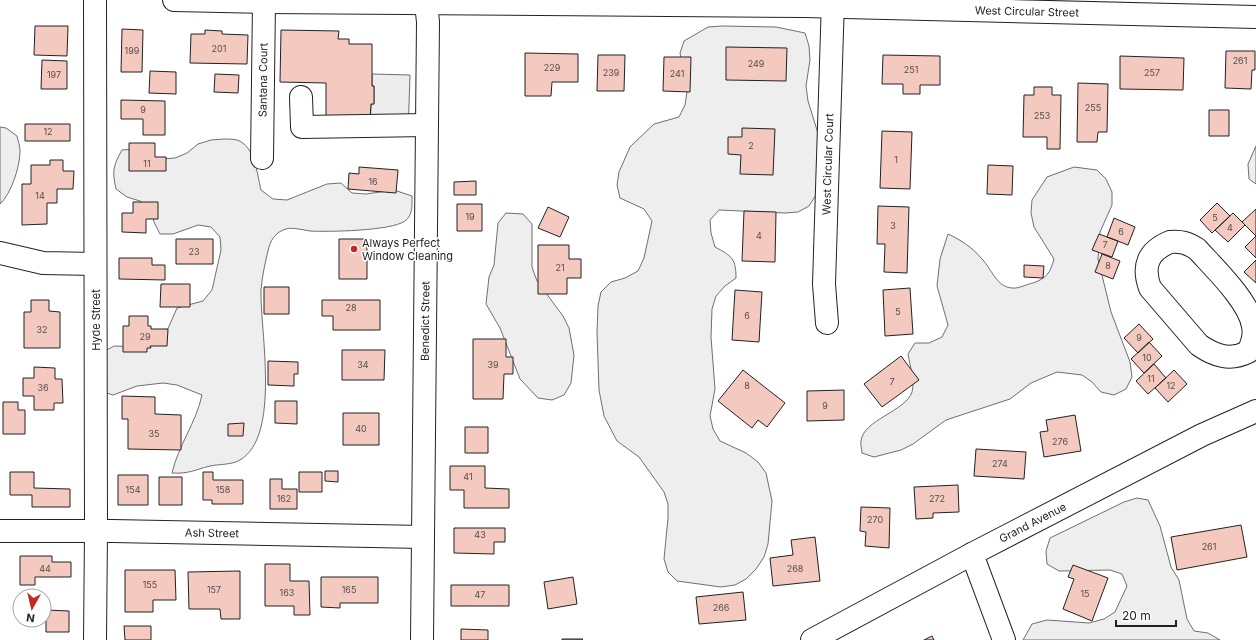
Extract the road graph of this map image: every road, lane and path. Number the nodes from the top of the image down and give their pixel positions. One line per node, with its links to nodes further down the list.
1 (95, 0): 12 (street, Hyde Street)
2 (174, 0): 3 (street, West Circular Street)
3 (264, 2): 5 (street, West Circular Street); 10 (street, Santana Court)
4 (673, 2): 5 (street, West Circular Street); 6 (street, West Circular Street)
5 (426, 3): 9 (street, Benedict Street)
6 (833, 3): 7 (street, West Circular Street); 13 (street, West Circular Court)
7 (1256, 17)
8 (301, 97): 9 (street)
9 (427, 125): 18 (street, Benedict Street)
10 (262, 158)
11 (0, 253): 12 (street)
12 (96, 264): 17 (street, Hyde Street)
13 (827, 323)
14 (1252, 358): 14 (street)
15 (1256, 411): 19 (street, Grand Avenue)
16 (0, 531): 17 (street, Ash Street)
17 (96, 531): 18 (street, Ash Street); 20 (street, Hyde Street)
18 (424, 537): 21 (street, Benedict Street)
19 (972, 554): 22 (street, Grand Avenue); 23 (street)
20 (95, 640)
21 (422, 640)
22 (812, 640)
23 (1004, 640)

